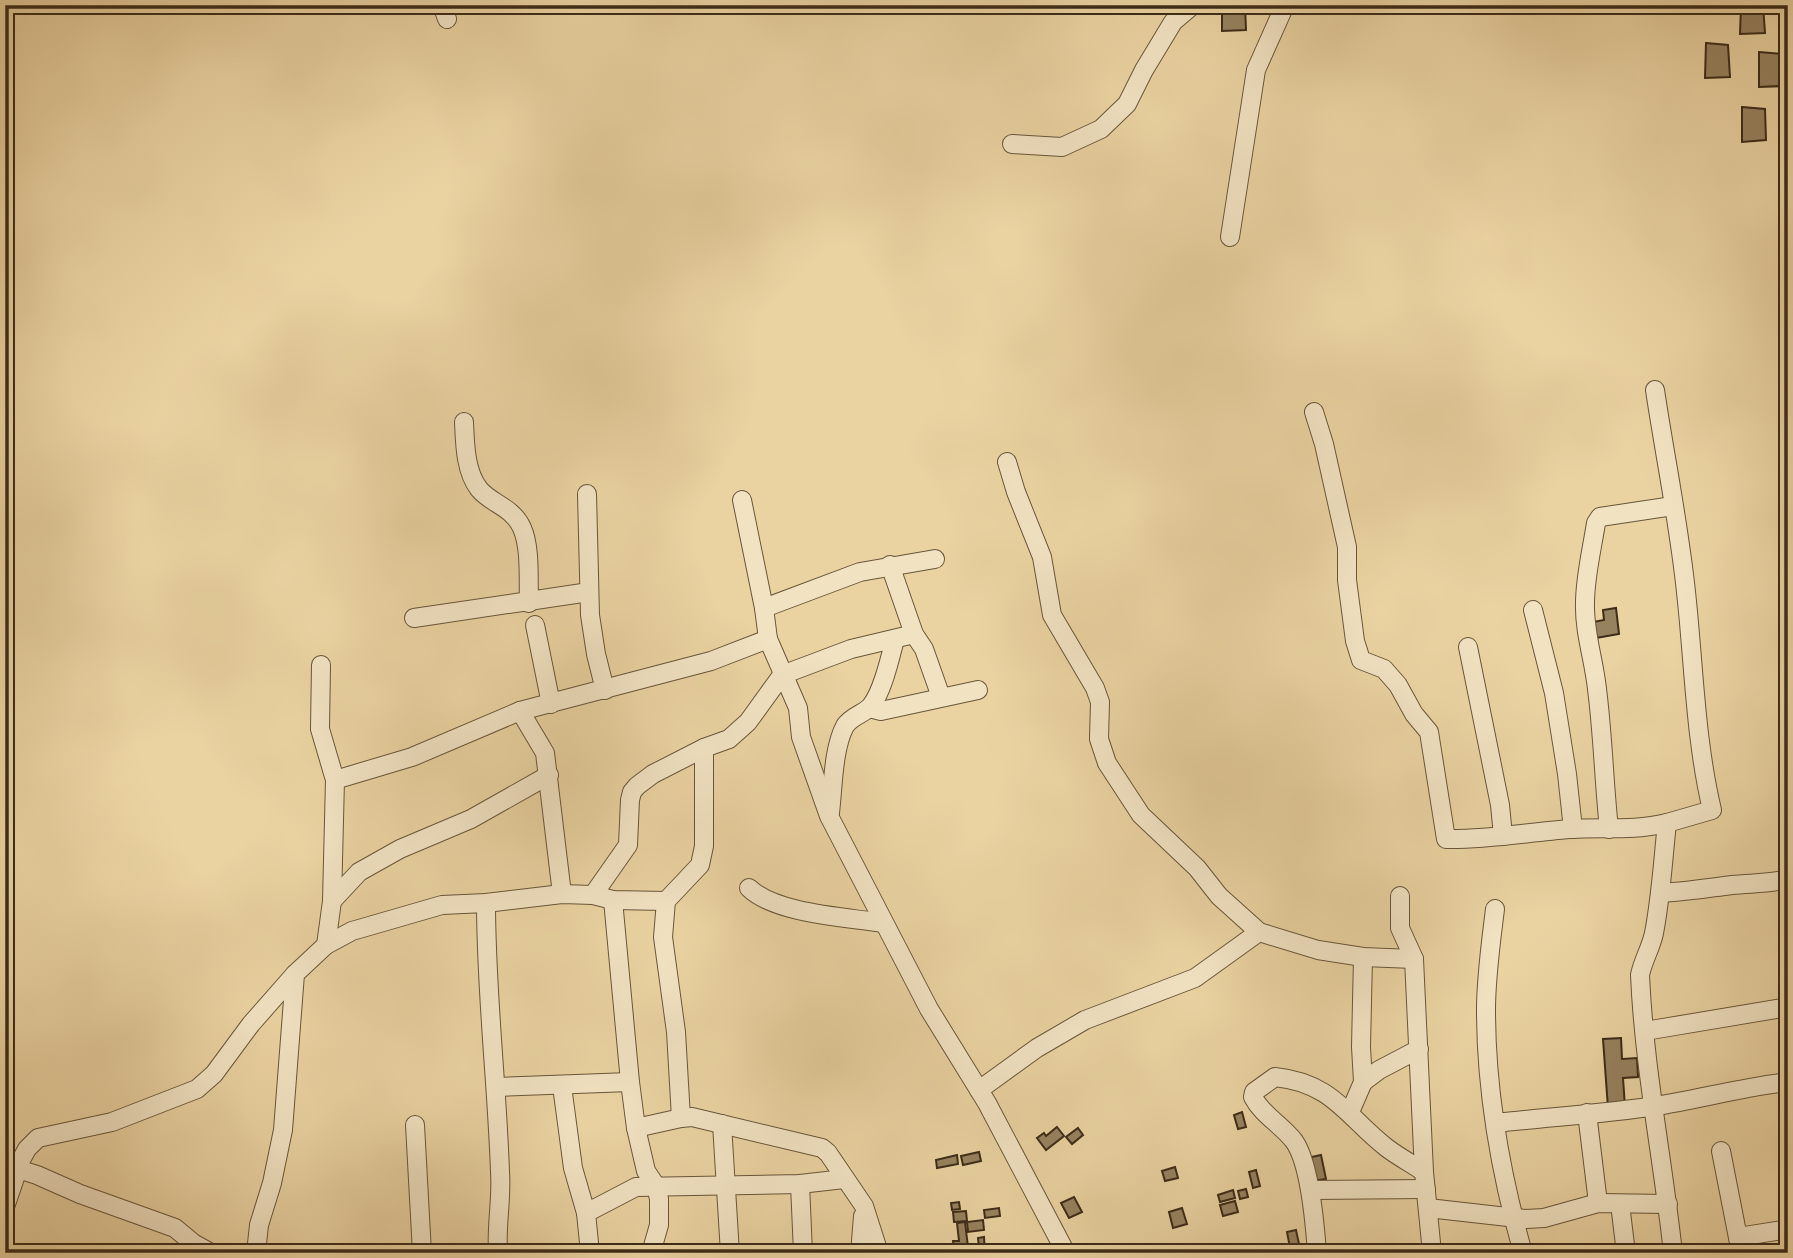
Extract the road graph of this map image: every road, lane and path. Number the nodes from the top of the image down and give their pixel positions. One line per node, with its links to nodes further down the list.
1 (1193, 5): 3 (street)
2 (1285, 5): 4 (street)
3 (1012, 144)
4 (1230, 237)
5 (1655, 390): 11 (street)
6 (1314, 412): 39 (street)
7 (464, 422): 15 (street)
8 (1007, 463): 52 (street)
9 (587, 494): 14 (street)
10 (742, 500): 16 (street)
11 (1673, 506): 36 (street); 38 (street)
12 (935, 559): 13 (street)
13 (890, 565): 16 (street); 20 (street)
14 (589, 592): 15 (street); 26 (street)
15 (528, 603): 18 (street)
16 (764, 608): 21 (street)
17 (1533, 610): 37 (street)
18 (414, 618)
19 (536, 625): 29 (street)
20 (914, 634): 22 (street); 28 (street)
21 (768, 639): 25 (street); 26 (street)
22 (895, 639): 25 (street); 30 (street)
23 (1468, 647): 39 (street)
24 (321, 665): 34 (street)
25 (782, 675): 32 (street); 35 (street)
26 (605, 690): 29 (street)
27 (978, 690): 28 (street)
28 (941, 697): 30 (street)
29 (551, 704): 31 (street)
30 (869, 708): 35 (street)
31 (520, 711): 33 (street); 34 (street)
32 (704, 748): 44 (street); 48 (street)
33 (549, 775): 43 (street); 47 (street)
34 (335, 780): 47 (street)
35 (829, 816): 51 (street)
36 (1667, 823): 38 (street); 42 (street)
37 (1573, 829): 38 (street); 39 (street)
38 (1609, 830)
39 (1503, 836)
40 (1788, 879): 42 (street)
41 (749, 888): 51 (street)
42 (1660, 893): 58 (street)
43 (562, 894): 44 (street); 49 (street)
44 (593, 895): 46 (street)
45 (1400, 896): 55 (street)
46 (613, 900): 48 (street); 60 (street)
47 (332, 901): 53 (street)
48 (666, 901): 69 (street)
49 (486, 904): 53 (street); 64 (street)
50 (1495, 909): 70 (street)
51 (883, 923): 65 (street)
52 (1259, 932): 54 (street); 65 (street)
53 (326, 944): 56 (street)
54 (1363, 957): 55 (street); 61 (street)
55 (1414, 959): 59 (street)
56 (295, 974): 75 (street); 93 (street)
57 (1788, 1007): 58 (street)
58 (1645, 1031): 66 (street)
59 (1419, 1049): 61 (street); 77 (street)
60 (630, 1082): 63 (street); 73 (street)
61 (1363, 1082): 67 (street)
62 (1788, 1082): 66 (street)
63 (562, 1086): 64 (street); 88 (street)
64 (496, 1087): 95 (street)
65 (979, 1090): 102 (street)
66 (1653, 1106): 68 (street); 84 (street)
67 (1350, 1112): 77 (street); 81 (street)
68 (1587, 1113): 70 (street); 82 (street)
69 (681, 1118): 71 (street); 73 (street)
70 (1496, 1123): 89 (street)
71 (722, 1124): 76 (street); 80 (street)
72 (415, 1125): 94 (street)
73 (636, 1128): 79 (street)
74 (1721, 1150): 91 (street)
75 (18, 1169): 86 (street); 92 (street)
76 (844, 1179): 78 (street); 85 (street)
77 (1425, 1180): 81 (street); 87 (street)
78 (800, 1184): 80 (street); 99 (street)
79 (656, 1186): 80 (street); 88 (street); 97 (street)
80 (727, 1187): 98 (street)
81 (1311, 1190): 103 (street)
82 (1598, 1203): 83 (street); 89 (street)
83 (1620, 1204): 84 (street); 106 (street)
84 (1668, 1204): 107 (street)
85 (864, 1206): 100 (street); 101 (street)
86 (5, 1207)
87 (1427, 1208): 89 (street); 104 (street)
88 (586, 1213): 96 (street)
89 (1512, 1219): 105 (street)
90 (1788, 1228): 91 (street)
91 (1740, 1245)
92 (211, 1253)
93 (256, 1253)
94 (422, 1253)
95 (498, 1253)
96 (590, 1253)
97 (651, 1253)
98 (730, 1253)
99 (803, 1253)
100 (860, 1253)
101 (879, 1253)
102 (1066, 1253)
103 (1317, 1253)
104 (1432, 1253)
105 (1523, 1253)
106 (1626, 1253)
107 (1673, 1253)

